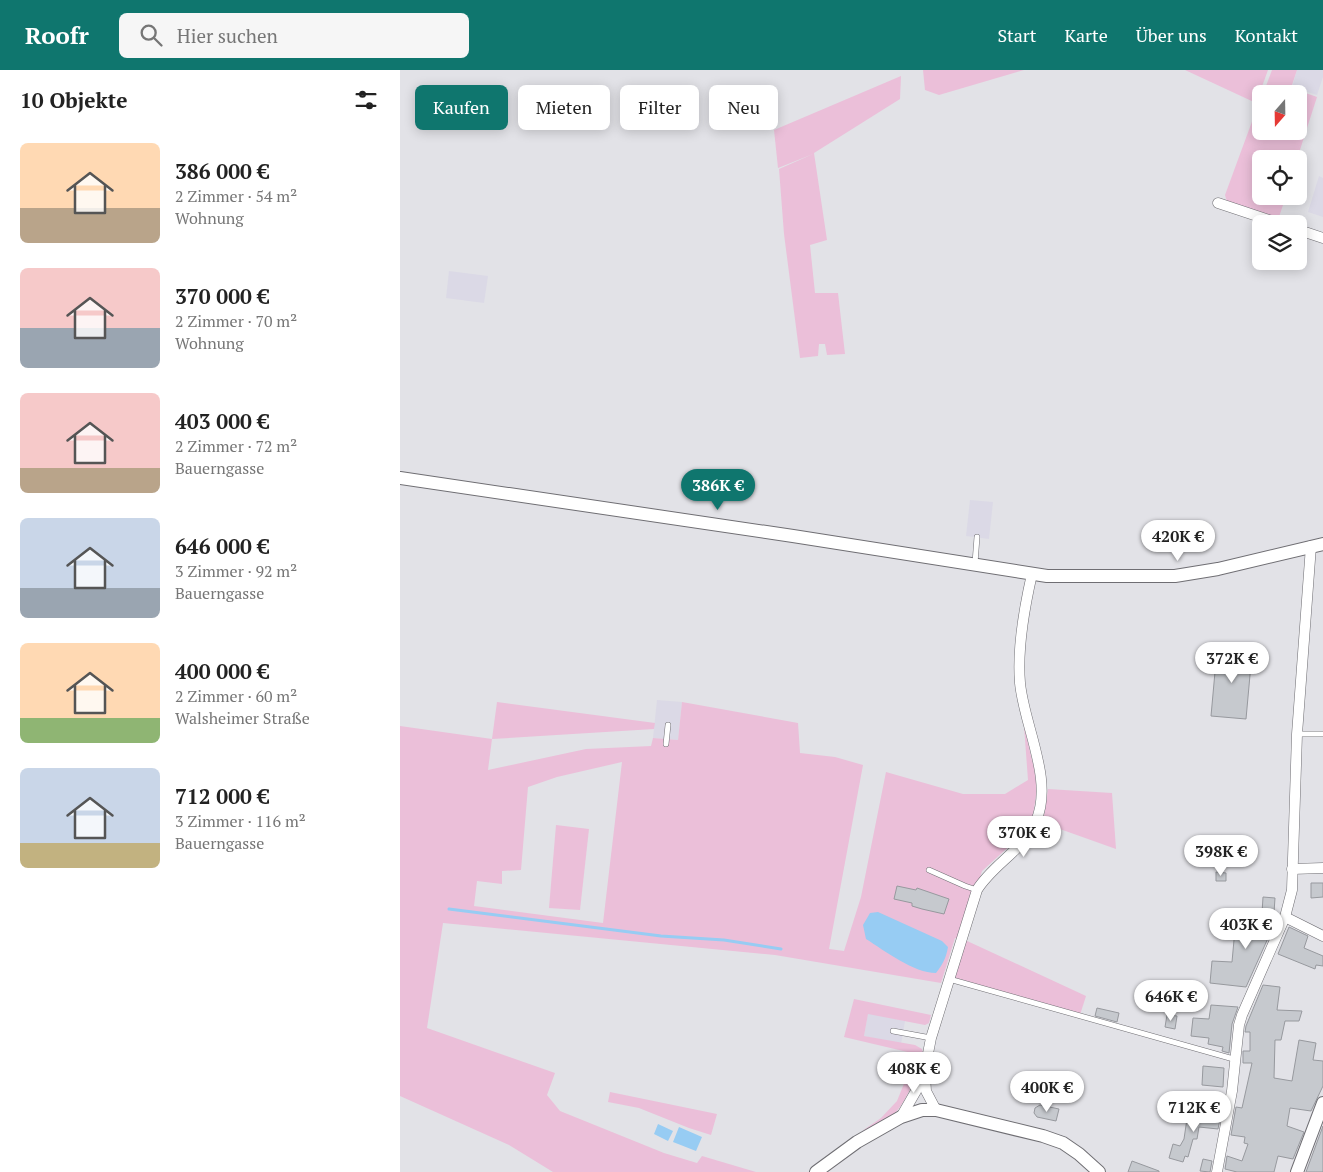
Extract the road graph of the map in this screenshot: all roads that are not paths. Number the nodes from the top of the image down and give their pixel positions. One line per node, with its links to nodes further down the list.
1 (1218, 203): 2 (street)
2 (1254, 215)
3 (1307, 233): 4 (street)
4 (1323, 238)
5 (400, 478): 8 (street)
6 (978, 538): 8 (lane)
7 (1317, 545): 9 (street); 11 (street)
8 (974, 564): 9 (street)
9 (1032, 574): 17 (street)
10 (668, 726): 13 (lane)
11 (1296, 734): 12 (lane); 14 (street)
12 (1323, 734)
13 (666, 744)
14 (1292, 865): 15 (street); 18 (street)
15 (1323, 868)
16 (929, 870): 17 (lane)
17 (977, 890): 20 (street)
18 (1285, 917): 19 (street); 23 (street)
19 (1323, 936)
20 (949, 979): 22 (street); 23 (lane)
21 (893, 1031): 22 (lane)
22 (931, 1038): 24 (street)
23 (1236, 1060): 30 (street)
24 (925, 1068): 26 (street); 27 (street)
25 (1323, 1103): 31 (street)
26 (936, 1110): 27 (street); 29 (street)
27 (901, 1118): 28 (street)
28 (816, 1172)
29 (1100, 1172)
30 (1217, 1172)
31 (1297, 1172)

